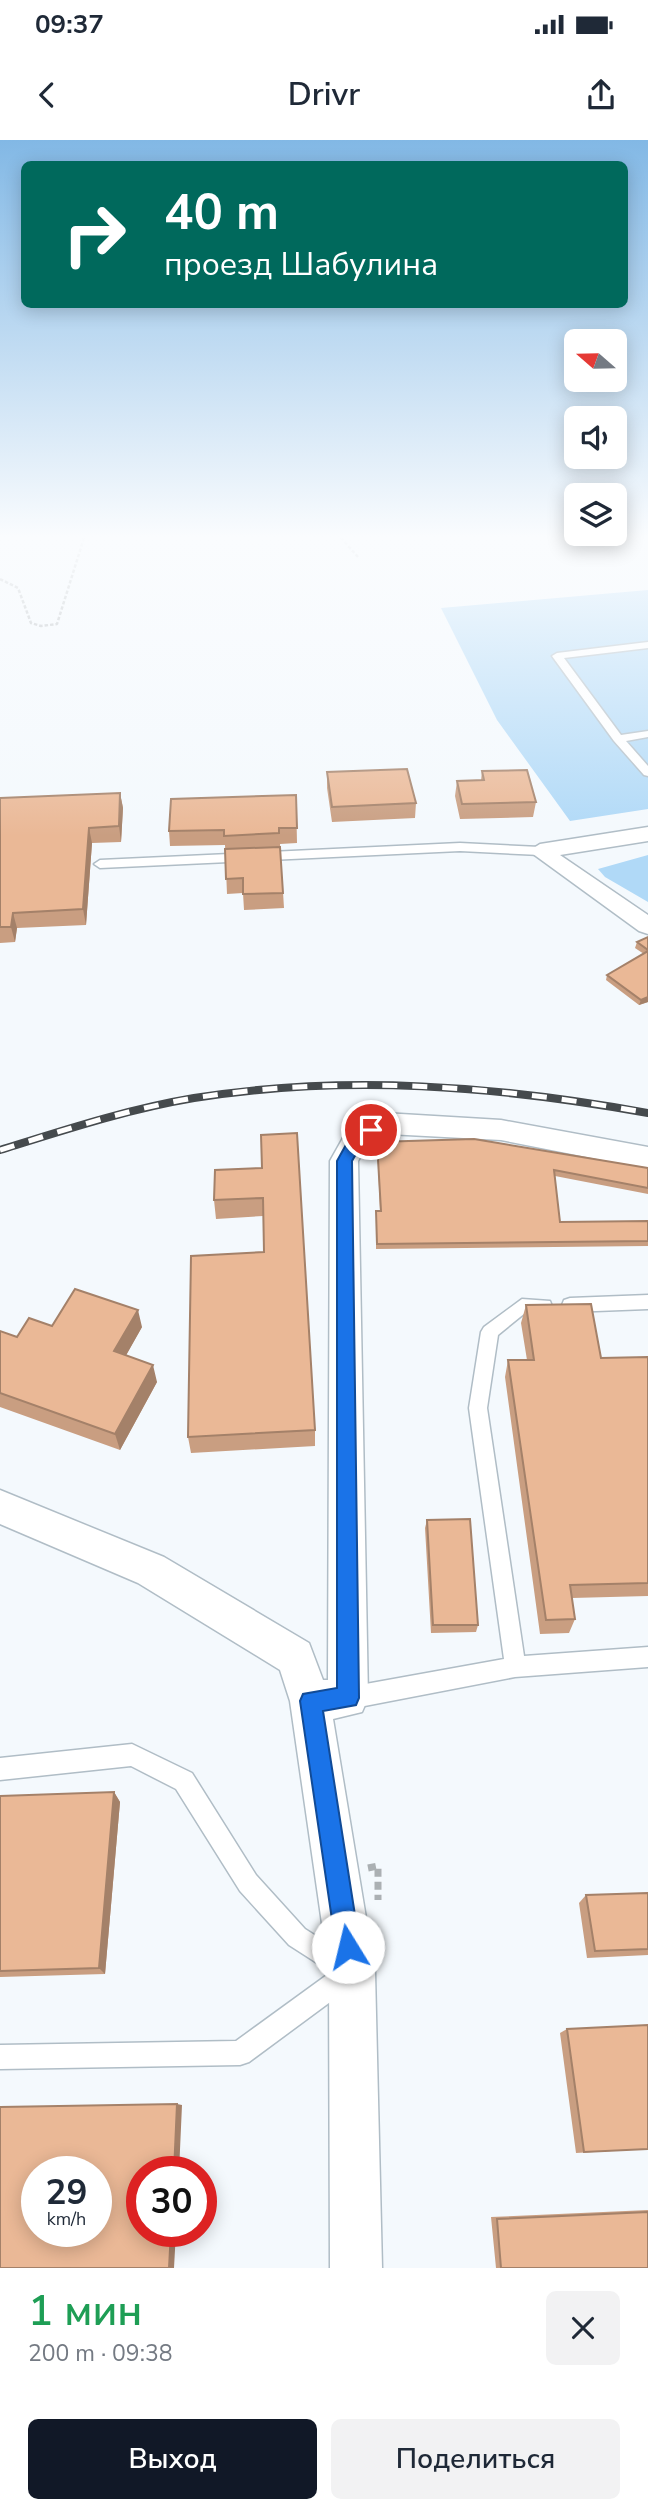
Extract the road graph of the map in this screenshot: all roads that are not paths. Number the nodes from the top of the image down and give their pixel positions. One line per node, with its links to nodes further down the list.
1 (648, 645): 3 (lane)
2 (648, 734): 3 (lane)
3 (618, 738): 4 (lane)
4 (648, 773)
5 (648, 834): 6 (street)
6 (540, 851): 7 (lane); 8 (street)
7 (100, 864)
8 (648, 926)
9 (648, 1158): 14 (street)
10 (648, 1302): 13 (lane)
11 (0, 1507): 14 (street)
12 (648, 1657): 13 (lane)
13 (516, 1667): 14 (lane)
14 (329, 1700): 16 (street)
15 (0, 1769): 16 (lane)
16 (352, 1972): 17 (lane); 18 (street)
17 (0, 2057)
18 (356, 2268)

